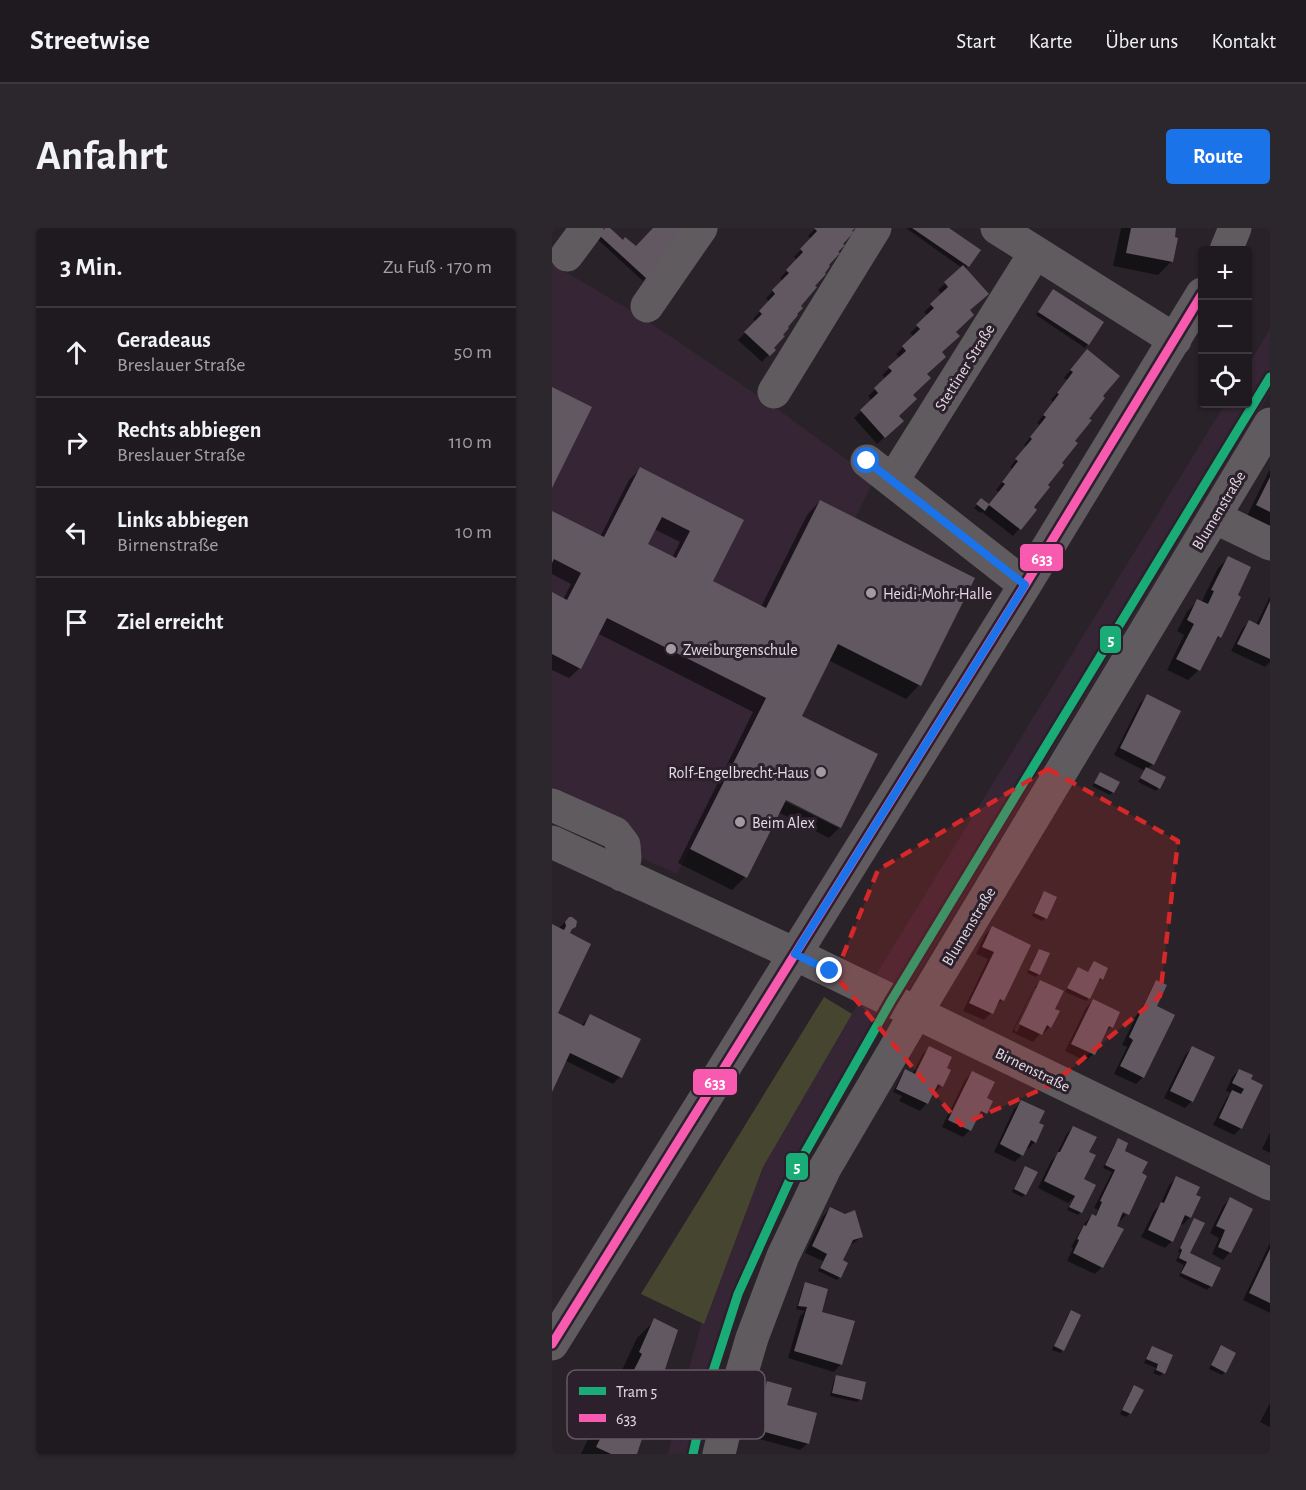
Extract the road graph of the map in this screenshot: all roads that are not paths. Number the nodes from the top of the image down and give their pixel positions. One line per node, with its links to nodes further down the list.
1 (587, 228): 8 (street)
2 (700, 228): 10 (street)
3 (875, 228): 12 (street)
4 (997, 228): 7 (street)
5 (1236, 228): 6 (street)
6 (1228, 246)
7 (1035, 253): 11 (street); 15 (street, Stettiner Straße)
8 (567, 255)
9 (1199, 300): 11 (street)
10 (647, 306)
11 (1175, 340): 18 (street)
12 (774, 392)
13 (1270, 424): 16 (street, Blumenstraße)
14 (867, 461): 15 (street)
15 (893, 480): 18 (street)
16 (1214, 517): 17 (street); 23 (street, Blumenstraße)
17 (1270, 544)
18 (1025, 585): 22 (street)
19 (552, 805): 21 (street)
20 (552, 842): 21 (street, Birnenstraße)
21 (622, 875): 22 (street, Birnenstraße)
22 (795, 954): 23 (street, Birnenstraße); 25 (street)
23 (916, 1013): 24 (street, Birnenstraße); 26 (street, Blumenstraße)
24 (1270, 1184)
25 (552, 1344)
26 (743, 1370)
27 (723, 1439): 28 (street, Blumenstraße)
28 (719, 1454)

